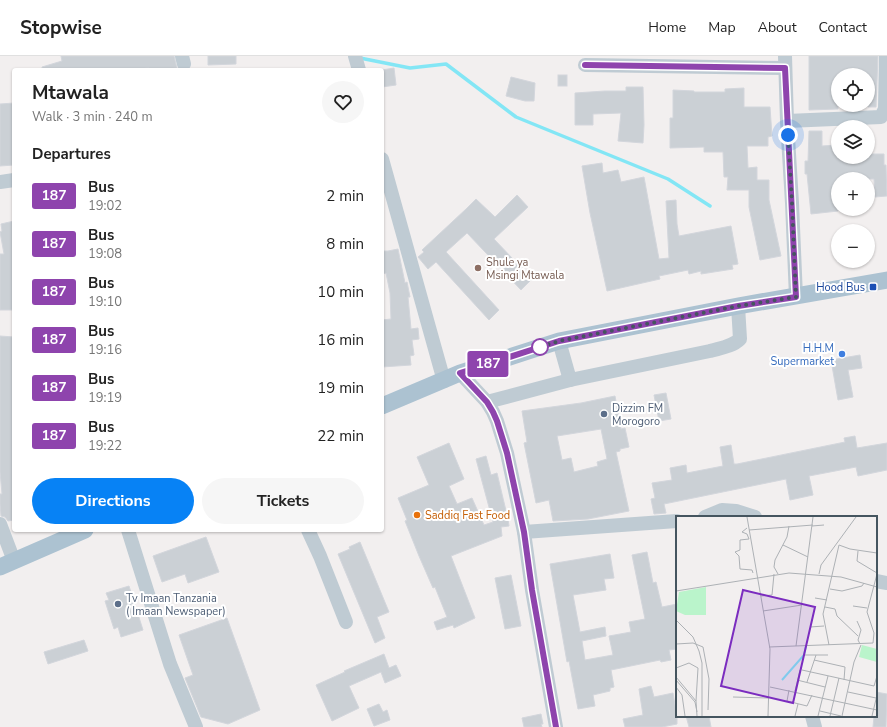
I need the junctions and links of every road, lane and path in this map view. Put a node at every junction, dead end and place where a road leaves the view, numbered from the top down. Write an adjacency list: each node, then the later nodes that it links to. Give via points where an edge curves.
1 (356, 56): 6 (street)
2 (886, 56): 7 (street, via 885,109 881,117)
3 (684, 61): 4 (street); 5 (street)
4 (785, 62): 7 (street)
5 (585, 65)
6 (359, 68)
7 (787, 121): 10 (street)
8 (384, 166): 15 (street)
9 (887, 280): 10 (main road)
10 (796, 297): 11 (main road)
11 (738, 306): 12 (main road); 14 (street, via 740,339 736,342 710,351)
12 (559, 341): 13 (main road); 14 (street)
13 (460, 373): 15 (main road); 16 (street)
14 (570, 380): 16 (street)
15 (444, 381): 17 (main road)
16 (487, 402): 25 (street, via 502,434)
17 (384, 405)
18 (707, 516): 19 (street, via 722,510)
19 (753, 516)
20 (676, 522): 25 (street)
21 (0, 524): 26 (street)
22 (80, 532): 26 (main road)
23 (129, 532): 31 (street, via 170,664)
24 (309, 532): 29 (street)
25 (524, 532): 32 (street)
26 (7, 564)
27 (877, 581): 28 (street)
28 (887, 583)
29 (346, 622)
30 (812, 717): 33 (street)
31 (196, 727)
32 (556, 727)
33 (814, 727)

